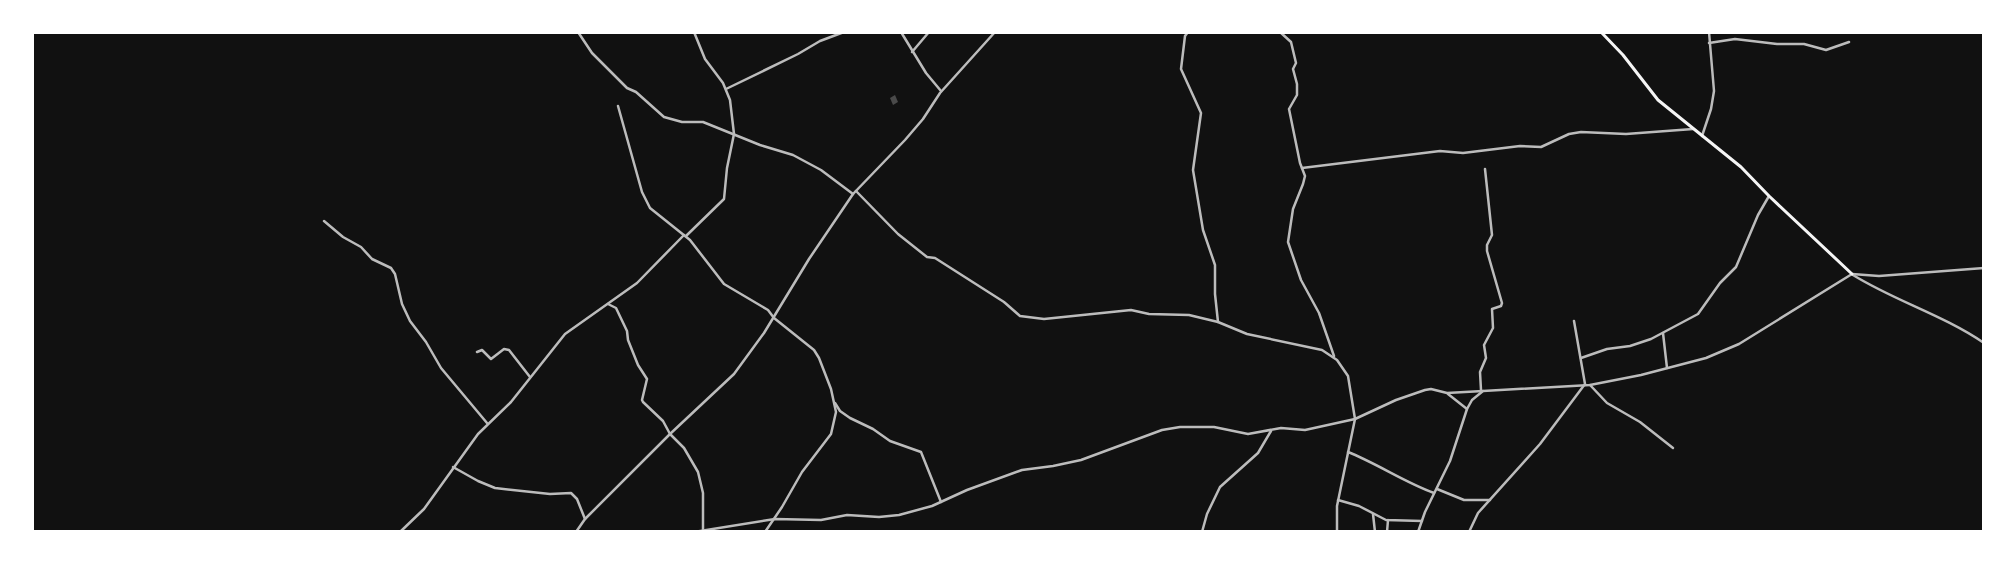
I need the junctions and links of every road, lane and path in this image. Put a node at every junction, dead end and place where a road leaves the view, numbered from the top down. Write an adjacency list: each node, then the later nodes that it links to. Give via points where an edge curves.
1 (578, 32): 18 (street, via 592,54 627,88 664,117 682,122 703,122)
2 (694, 32): 14 (street, via 705,59)
3 (844, 32): 14 (street)
4 (901, 32): 13 (street)
5 (929, 32): 13 (street)
6 (995, 32): 15 (street)
7 (1188, 32): 31 (street, via 1182,69 1201,113 1194,177 1203,230 1215,266)
8 (1280, 32): 20 (street, via 1290,40 1296,63 1293,69 1297,95 1289,109)
9 (1601, 32): 17 (main road, via 1658,100)
10 (1709, 32): 12 (street)
11 (1849, 42): 12 (street, via 1826,50 1804,44 1735,39)
12 (1709, 43): 19 (street, via 1714,91)
13 (912, 52): 15 (street)
14 (726, 89): 18 (street)
15 (941, 92): 22 (street, via 914,129)
16 (618, 106): 25 (street, via 645,201)
17 (1693, 129): 19 (main road); 20 (street, via 1626,134 1581,132 1541,147 1520,146 1463,153 1440,151)
18 (734, 134): 22 (street, via 802,158); 25 (street, via 724,199)
19 (1702, 136): 23 (main road, via 1741,167)
20 (1302, 168): 35 (street, via 1304,180 1293,209 1288,242)
21 (1485, 169): 41 (street, via 1492,235 1487,251 1502,303 1492,309 1493,328 1484,345 1486,358 1480,372)
22 (854, 193): 29 (street, via 809,258); 31 (street, via 926,256 935,258 1004,302 1020,316 1044,319 1132,310 1189,315)
23 (1769, 196): 27 (main road); 32 (street, via 1735,269 1720,283 1698,314)
24 (324, 222): 46 (street, via 372,259 391,268 410,321 441,368)
25 (685, 235): 28 (street, via 637,283); 29 (street, via 724,284 768,310)
26 (1984, 268): 27 (street, via 1879,276)
27 (1852, 274): 33 (street); 37 (street, via 1726,350)
28 (608, 304): 38 (street, via 565,334); 48 (street, via 616,308 638,365 647,379 642,400 660,417)
29 (774, 318): 43 (street, via 817,353); 48 (street, via 734,374)
30 (1574, 321): 36 (street)
31 (1218, 322): 35 (street, via 1247,334 1322,350)
32 (1663, 333): 36 (street, via 1630,346 1615,347); 37 (street)
33 (1984, 343)
34 (476, 352): 38 (street, via 482,350 491,359 509,350)
35 (1334, 357): 45 (street, via 1350,383)
36 (1581, 358): 39 (street)
37 (1667, 368): 40 (street)
38 (530, 377): 46 (street, via 512,402)
39 (1585, 384): 40 (street); 41 (street); 55 (street, via 1550,433)
40 (1590, 385): 49 (street, via 1607,403 1640,422)
41 (1482, 391): 42 (street); 44 (street)
42 (1447, 394): 44 (street); 45 (street, via 1425,390)
43 (835, 403): 56 (street, via 850,418 890,441 921,452); 59 (street, via 831,434 802,472)
44 (1467, 409): 52 (street)
45 (1355, 419): 47 (street, via 1305,430 1281,428); 50 (street)
46 (487, 423): 51 (street)
47 (1271, 431): 56 (street, via 1248,434 1195,426 1162,430 1081,460 1022,470); 67 (street, via 1258,453 1220,487)
48 (670, 434): 58 (street); 62 (street, via 684,448 700,478)
49 (1673, 448)
50 (1348, 452): 53 (street); 54 (street)
51 (453, 467): 58 (street, via 496,488 571,493); 63 (street, via 424,509)
52 (1437, 489): 53 (street); 55 (street, via 1464,500)
53 (1435, 493): 61 (street)
54 (1338, 500): 57 (street); 68 (street)
55 (1490, 500): 72 (street, via 1478,513)
56 (941, 502): 59 (street, via 888,516)
57 (1373, 514): 60 (street); 69 (street)
58 (585, 519): 64 (street)
59 (775, 519): 62 (street); 66 (street)
60 (1388, 520): 61 (street); 70 (street)
61 (1422, 521): 71 (street)
62 (703, 530): 65 (street)
63 (400, 532)
64 (576, 532)
65 (694, 532)
66 (765, 532)
67 (1202, 532)
68 (1337, 532)
69 (1375, 532)
70 (1387, 532)
71 (1418, 532)
72 (1469, 532)

